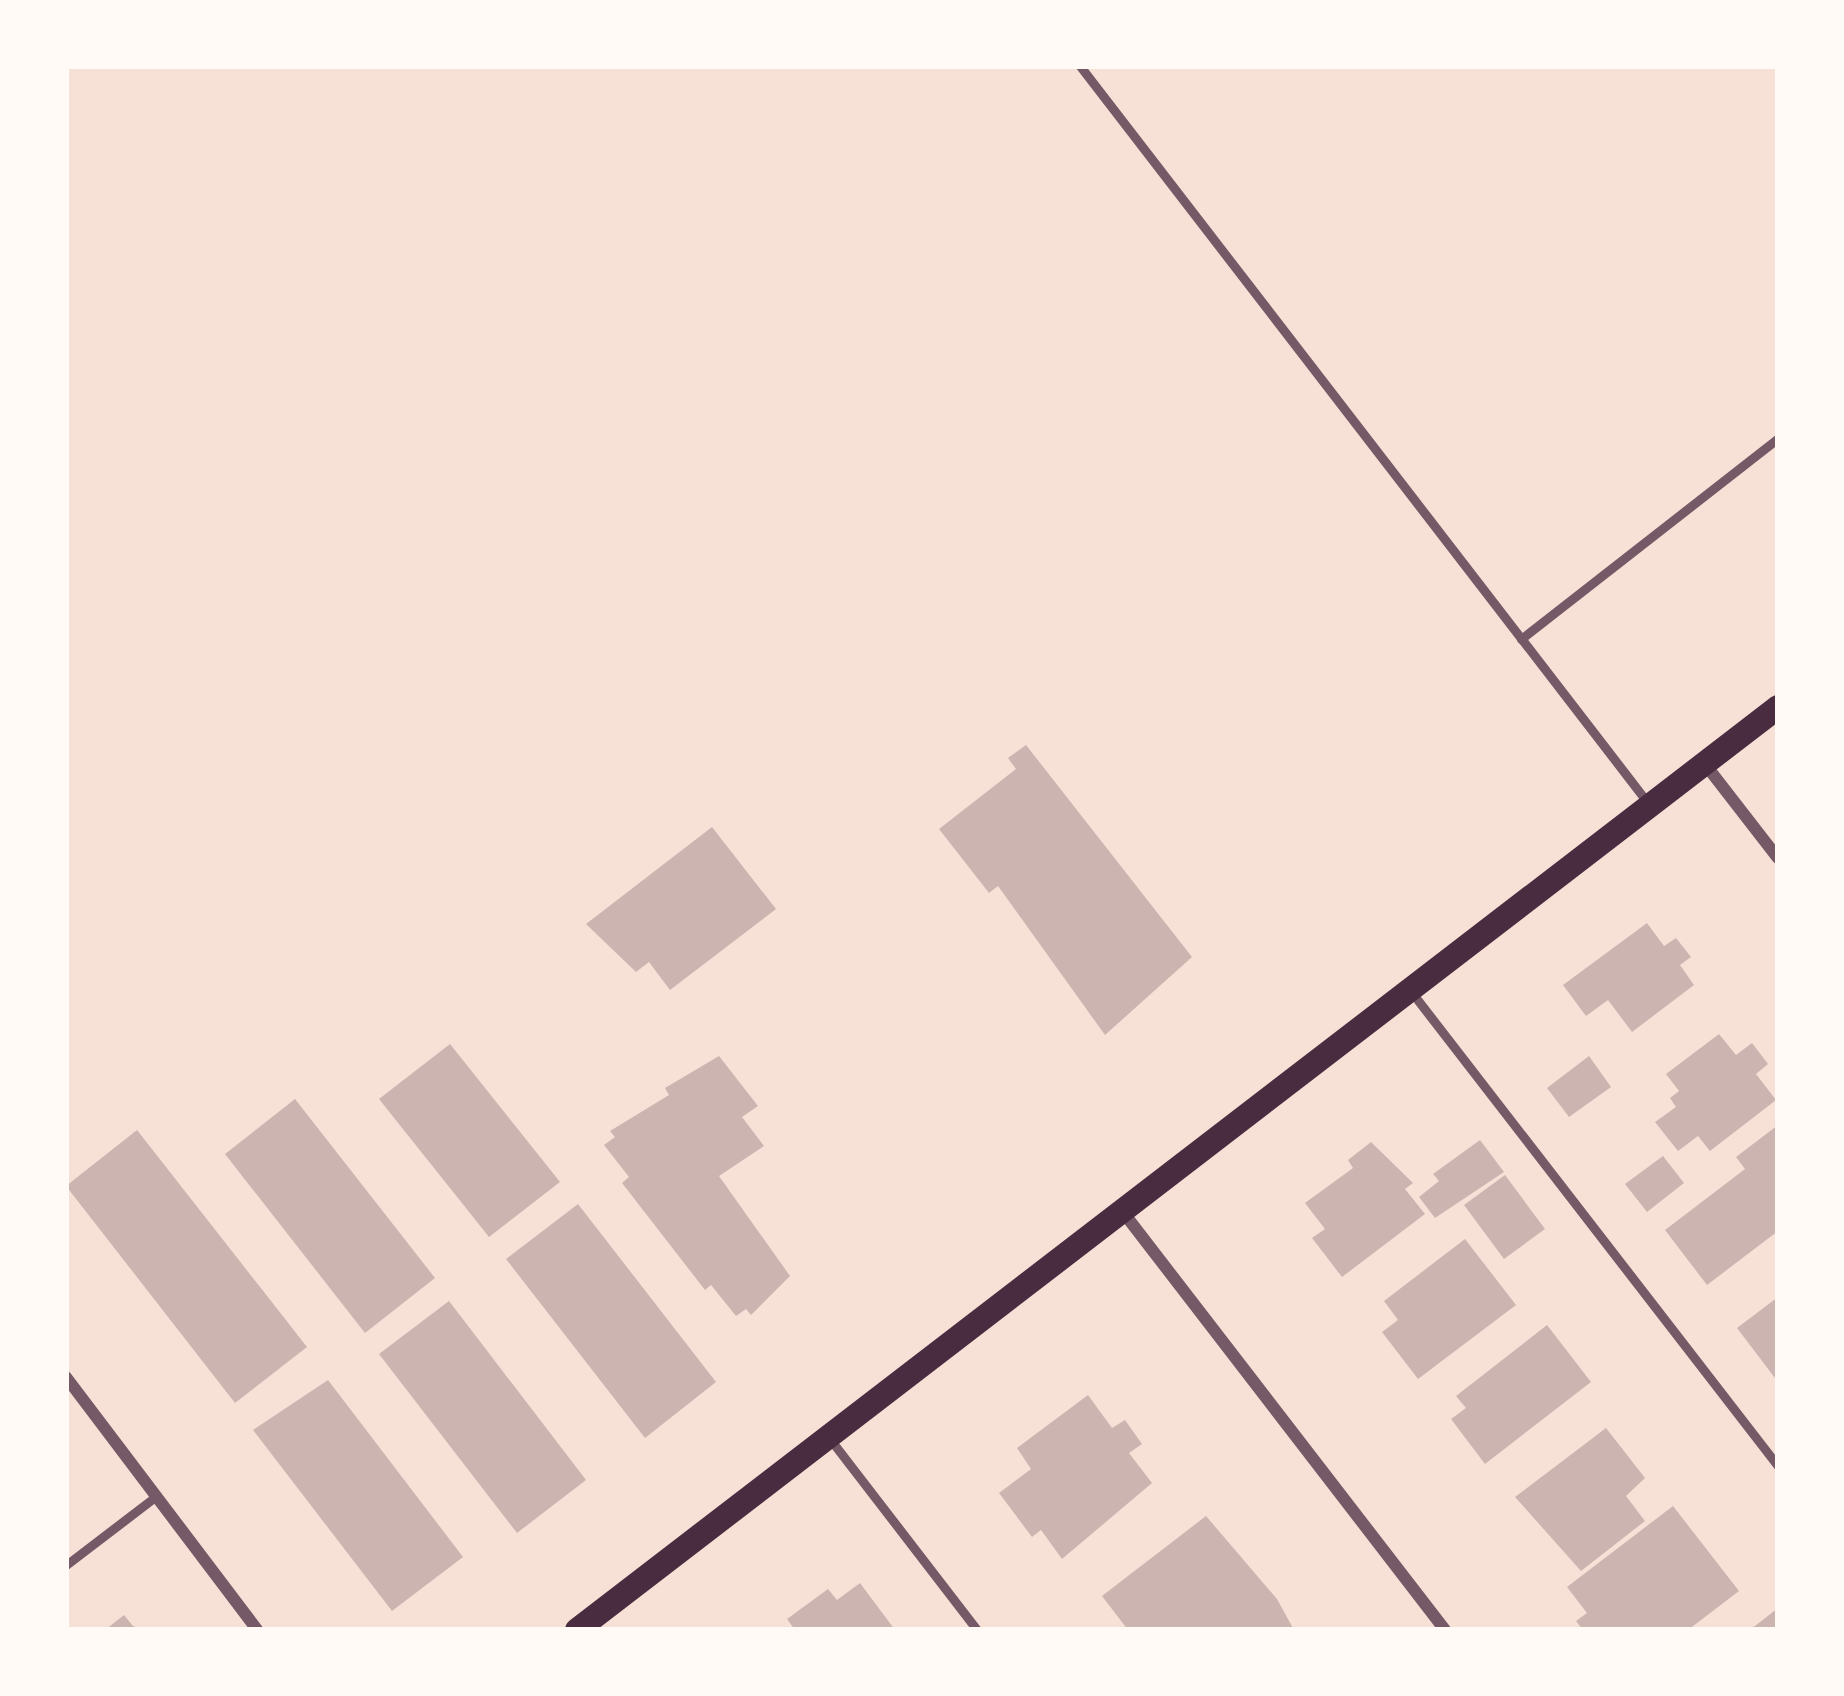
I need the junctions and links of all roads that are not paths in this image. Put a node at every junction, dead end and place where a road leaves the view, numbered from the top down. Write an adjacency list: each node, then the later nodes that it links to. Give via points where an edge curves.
1 (1080, 66): 3 (lane)
2 (1778, 438): 3 (lane)
3 (1521, 638): 6 (lane)
4 (1778, 707): 5 (main road)
5 (1704, 764): 6 (main road); 7 (street)
6 (1650, 806): 8 (main road)
7 (1778, 858)
8 (1410, 989): 9 (main road); 12 (lane)
9 (1122, 1210): 11 (main road); 18 (street)
10 (66, 1377): 13 (street)
11 (828, 1437): 16 (main road); 17 (lane)
12 (1778, 1466)
13 (155, 1497): 14 (lane); 15 (street)
14 (66, 1565)
15 (257, 1630)
16 (577, 1630)
17 (977, 1630)
18 (1445, 1630)

